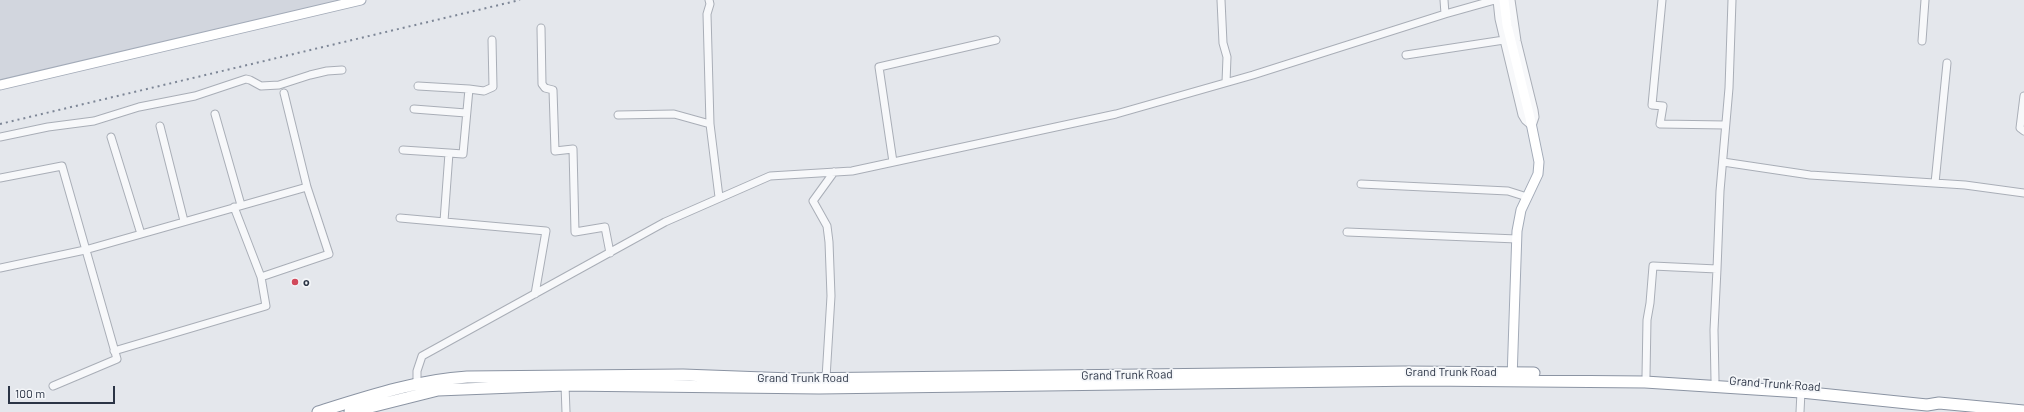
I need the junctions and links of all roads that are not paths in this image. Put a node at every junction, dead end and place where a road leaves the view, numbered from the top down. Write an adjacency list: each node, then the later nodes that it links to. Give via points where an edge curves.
1 (361, 0): 21 (main road)
2 (709, 0): 30 (street, via 707,14)
3 (1221, 0): 20 (street, via 1223,43 1227,57)
4 (1444, 0): 11 (street)
5 (1496, 0): 11 (street); 15 (street)
6 (1504, 0): 33 (main road, via 1507,25)
7 (1511, 0): 33 (street, via 1517,41 1534,110)
8 (1662, 0): 31 (street, via 1652,105 1663,106 1660,124)
9 (1732, 0): 31 (street)
10 (1925, 0): 16 (street)
11 (1445, 14): 20 (street)
12 (541, 28): 57 (street, via 542,84 545,88 553,90 554,151 573,149 575,232 605,227)
13 (492, 40): 23 (street, via 493,87 484,91)
14 (996, 40): 39 (street, via 879,67)
15 (1504, 40): 17 (street); 33 (street, via 1522,115)
16 (1922, 41)
17 (1406, 55)
18 (1947, 63): 43 (street)
19 (342, 70): 35 (street, via 310,74 280,85 260,86 246,80 195,96 140,107 94,121)
20 (1226, 82): 39 (street, via 1116,114)
21 (0, 85)
22 (418, 86): 23 (street)
23 (469, 89): 27 (street)
24 (284, 93): 45 (street)
25 (2024, 96): 34 (street, via 2020,128)
26 (414, 109): 27 (street)
27 (466, 113): 38 (street, via 463,154)
28 (215, 114): 49 (street)
29 (618, 115): 30 (street, via 674,114)
30 (710, 124): 47 (street)
31 (1726, 125): 40 (street)
32 (160, 126): 51 (street)
33 (1532, 126): 48 (main road, via 1538,168 1536,182)
34 (2024, 131)
35 (0, 137)
36 (112, 137): 54 (street)
37 (403, 150): 38 (street)
38 (449, 153): 52 (street)
39 (893, 162): 41 (street, via 852,171)
40 (1723, 162): 43 (street, via 1810,175); 59 (street)
41 (834, 172): 47 (street, via 770,176); 65 (street, via 813,201 827,226 829,242 831,296)
42 (0, 178): 56 (street, via 62,166)
43 (1935, 183): 46 (street)
44 (1361, 184): 48 (street, via 1508,191)
45 (307, 187): 49 (street); 60 (street, via 329,254)
46 (2024, 193)
47 (719, 197): 57 (street, via 665,222)
48 (1527, 197): 55 (main road, via 1521,210)
49 (238, 206): 51 (street); 60 (street)
50 (400, 218): 52 (street)
51 (184, 221): 54 (street)
52 (444, 221): 61 (street, via 546,231)
53 (1347, 232): 55 (street)
54 (141, 234): 56 (street)
55 (1517, 239): 64 (main road, via 1512,339)
56 (85, 250): 58 (street); 62 (street)
57 (610, 253): 61 (street)
58 (0, 268)
59 (1717, 269): 63 (street, via 1653,266 1646,320); 66 (street)
60 (261, 277): 62 (street, via 266,306)
61 (535, 294): 67 (street, via 422,356 417,371)
62 (114, 351): 69 (street, via 116,359)
63 (1646, 376): 64 (highway, Grand Trunk Road); 66 (highway, Grand Trunk Road)
64 (1513, 377): 65 (highway, Grand Trunk Road, via 1404,372); 68 (highway, Grand Trunk Road, via 819,388); 70 (highway, Grand Trunk Road)
65 (826, 378): 67 (highway, Grand Trunk Road, via 572,376 448,378)
66 (1715, 380): 71 (highway, Grand Trunk Road, via 1920,396)
67 (417, 384): 74 (highway, Grand Trunk Road)
68 (565, 385): 75 (highway, Grand Trunk Road, via 438,390); 76 (street)
69 (53, 386)
70 (1801, 392): 72 (highway, Grand Trunk Road); 77 (street)
71 (1939, 403): 72 (highway, Grand Trunk Road); 73 (highway, Grand Trunk Road)
72 (1927, 408)
73 (2024, 411)
74 (318, 412)
75 (350, 412)
76 (566, 412)
77 (1800, 412)

